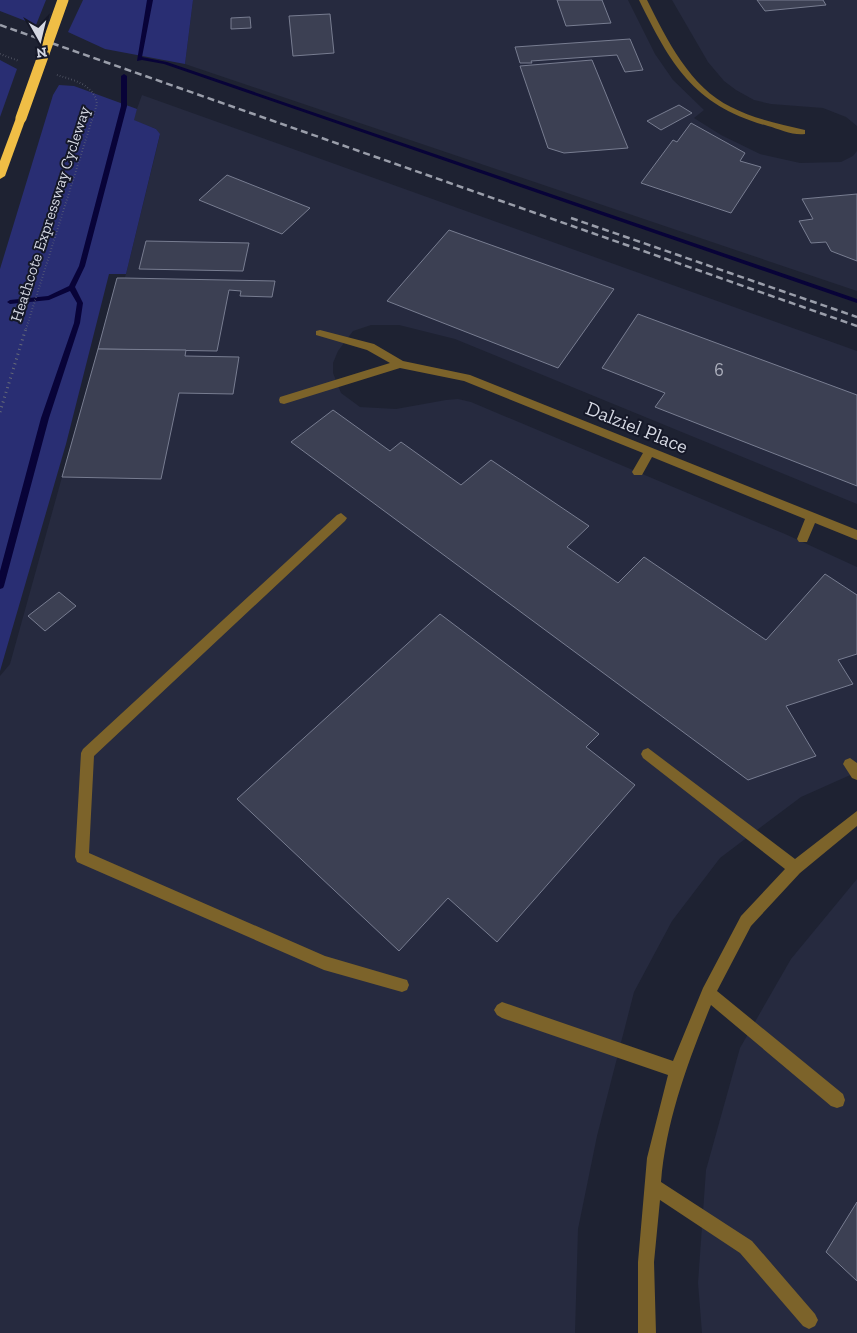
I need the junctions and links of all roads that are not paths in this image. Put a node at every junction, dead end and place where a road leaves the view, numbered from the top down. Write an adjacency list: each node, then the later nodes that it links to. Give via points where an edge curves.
1 (63, 0): 4 (highway, bridge)
2 (643, 0): 3 (street, via 679,63 703,92 742,115)
3 (802, 132)
4 (0, 176)
5 (320, 333): 6 (street, via 370,347)
6 (400, 364): 7 (street); 8 (street, Dalziel Place, via 466,378)
7 (284, 400)
8 (649, 452): 9 (street); 10 (street, Dalziel Place)
9 (638, 472)
10 (812, 517): 12 (street, Dalziel Place); 13 (street)
11 (341, 518): 17 (street, via 88,753 82,857 324,963)
12 (857, 535)
13 (803, 539)
14 (648, 754): 16 (street)
15 (857, 817): 16 (street)
16 (795, 868): 18 (street, via 746,921)
17 (402, 985)
18 (708, 992): 20 (street); 21 (street)
19 (502, 1010): 20 (street)
20 (677, 1070): 22 (street, via 655,1158)
21 (836, 1100)
22 (653, 1186): 23 (street, via 746,1247); 24 (street, via 646,1262)
23 (809, 1320)
24 (647, 1333)

